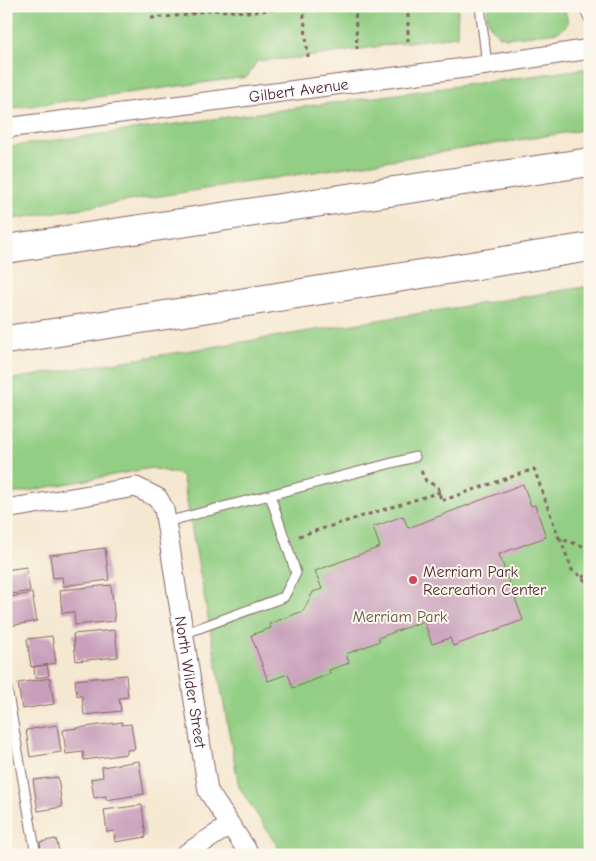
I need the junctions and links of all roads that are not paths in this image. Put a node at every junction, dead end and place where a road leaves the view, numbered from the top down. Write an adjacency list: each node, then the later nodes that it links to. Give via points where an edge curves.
1 (480, 6): 5 (lane)
2 (583, 6): 3 (lane)
3 (590, 20)
4 (590, 49): 5 (street, Gilbert Avenue)
5 (487, 64): 6 (street, Gilbert Avenue)
6 (6, 128)
7 (590, 162): 9 (highway)
8 (590, 247): 10 (highway)
9 (6, 249)
10 (6, 340)
11 (415, 457): 12 (lane)
12 (270, 495): 14 (lane); 15 (lane, via 296,573 284,597)
13 (6, 509): 14 (street, North Wilder Street, via 136,487 158,498)
14 (166, 522): 15 (street, North Wilder Street)
15 (183, 634): 17 (street, North Wilder Street, via 208,791)
16 (6, 683): 18 (lane)
17 (230, 825): 19 (street); 20 (street, North Wilder Street)
18 (36, 855)
19 (184, 855)
20 (250, 855)

